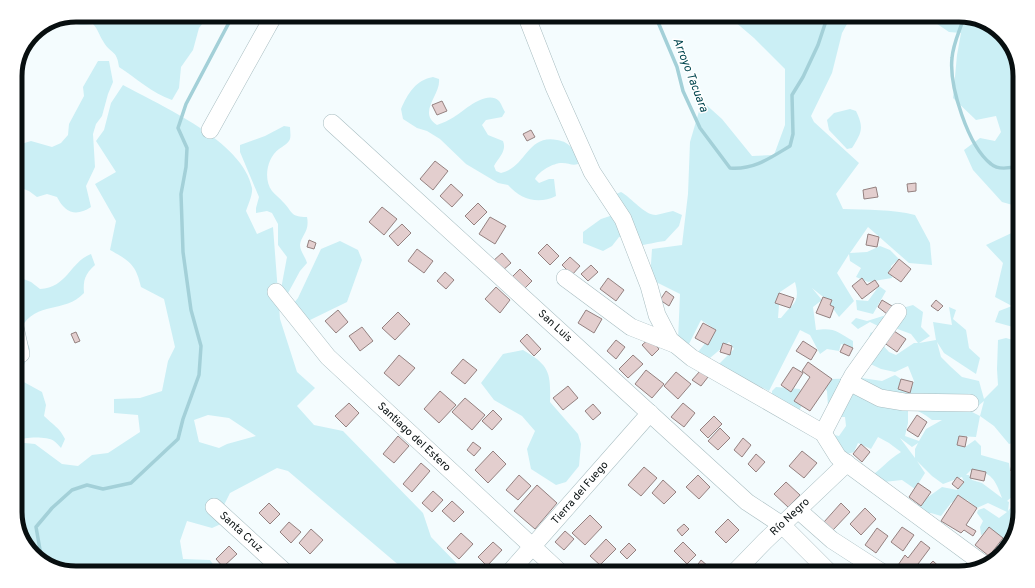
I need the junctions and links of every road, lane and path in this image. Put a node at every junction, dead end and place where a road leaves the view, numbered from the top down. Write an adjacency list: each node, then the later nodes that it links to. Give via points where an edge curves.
1 (270, 22): 4 (street)
2 (529, 22): 8 (street, via 592,172 623,219 657,314)
3 (332, 122): 11 (street, San Luis)
4 (210, 130)
5 (565, 278): 8 (street, via 631,327)
6 (276, 292): 17 (street, Santiago del Estero, via 328,357)
7 (898, 312): 9 (street)
8 (674, 344): 12 (street, via 692,358)
9 (849, 382): 10 (street, via 880,398 904,402); 12 (street)
10 (970, 403)
11 (650, 413): 16 (street, San Luis, via 747,502); 17 (street, Tierra del Fuego)
12 (823, 433): 13 (street, via 838,457)
13 (847, 463): 15 (street, Río Negro); 18 (street)
14 (214, 507): 19 (street, Santa Cruz)
15 (798, 510): 16 (street, Río Negro); 24 (street, via 832,540)
16 (782, 525): 22 (street, Río Negro); 23 (street, San Luis)
17 (533, 546): 20 (street, Tierra del Fuego); 21 (street, Santiago del Estero)
18 (980, 562)
19 (278, 566)
20 (515, 566)
21 (554, 566)
22 (741, 566)
23 (823, 566)
24 (872, 566)

